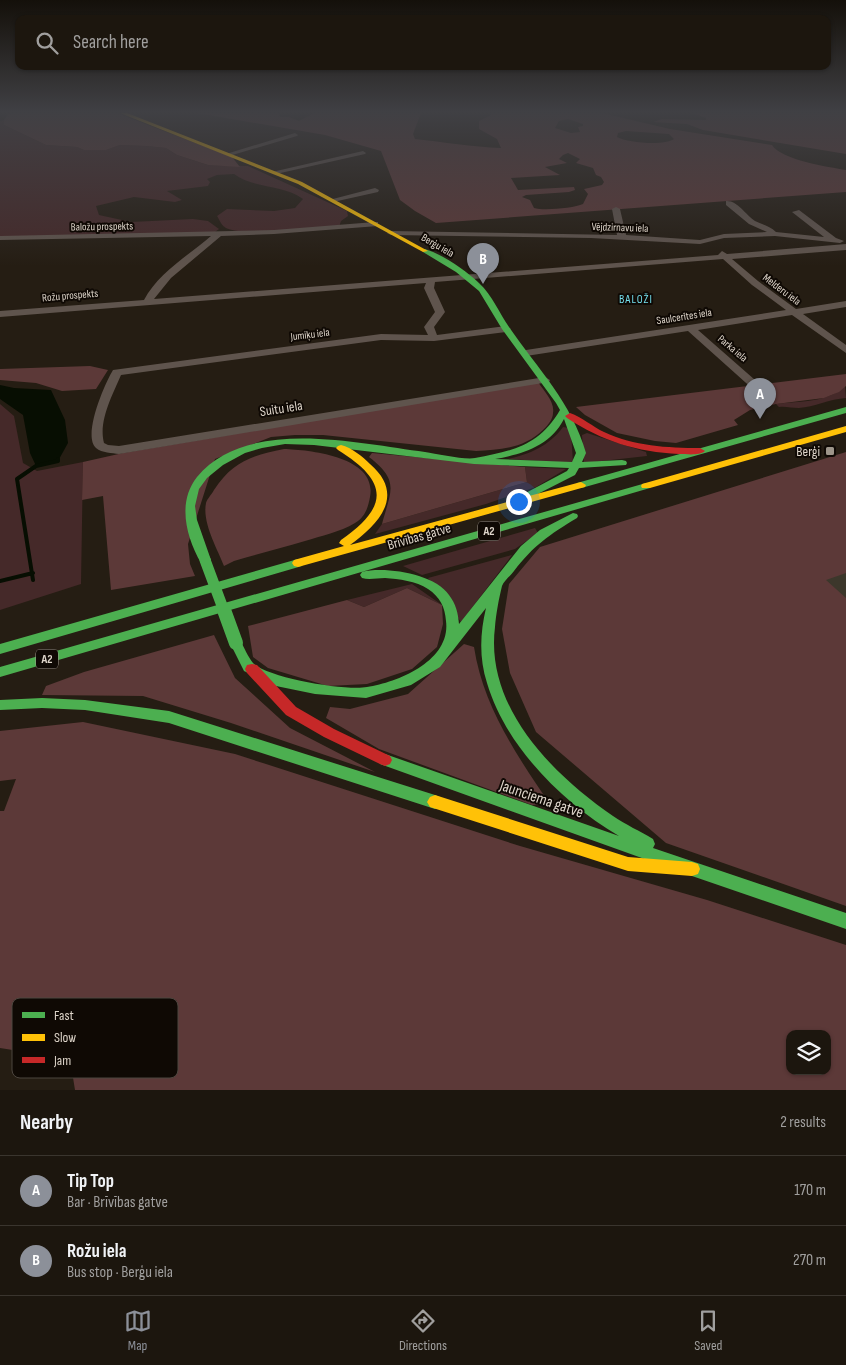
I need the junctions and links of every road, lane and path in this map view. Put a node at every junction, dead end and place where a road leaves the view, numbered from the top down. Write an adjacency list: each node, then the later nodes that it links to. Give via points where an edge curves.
1 (255, 164): 3 (main road, Berģu iela)
2 (313, 164): 3 (street)
3 (276, 172): 5 (main road, Berģu iela)
4 (375, 190): 5 (street)
5 (333, 200): 9 (main road, Berģu iela)
6 (729, 203): 12 (street, via 752,222)
7 (616, 209): 14 (street)
8 (796, 212): 15 (street)
9 (375, 224): 10 (street, via 274,232); 11 (main road, Berģu iela)
10 (220, 232): 13 (street, Baložu prospekts, via 97,238); 22 (street)
11 (391, 232): 14 (street, Vējdzirnavu iela); 20 (main road, Berģu iela)
12 (774, 234): 15 (street, Vējdzirnavu iela); 16 (street, Vējdzirnavu iela, via 724,236)
13 (0, 238)
14 (622, 238): 16 (street, Vējdzirnavu iela)
15 (833, 240): 17 (street, Vējdzirnavu iela)
16 (707, 241): 19 (street, Melderu iela)
17 (846, 242)
18 (846, 247): 19 (street, Rožu prospekts)
19 (725, 257): 20 (street, Rožu prospekts); 24 (street, Melderu iela)
20 (466, 276): 21 (street, Rožu prospekts); 27 (main road, Berģu iela, via 484,293)
21 (431, 279): 22 (street, Rožu prospekts); 28 (street, via 429,288 440,312 429,327)
22 (144, 302): 25 (street, Rožu prospekts)
23 (846, 304): 24 (street, Saulcerītes iela)
24 (794, 312): 26 (street, Saulcerītes iela); 29 (street, Melderu iela)
25 (0, 314)
26 (690, 328): 30 (street, Saulcerītes iela); 33 (street, Parka iela)
27 (506, 329): 28 (street, Jumiķu iela); 30 (main road, Berģu iela)
28 (434, 338): 31 (street, Jumiķu iela, via 381,337)
29 (846, 350)
30 (526, 352): 32 (main road, Berģu iela)
31 (117, 372): 32 (street, Suitu iela, via 105,399 96,437 98,444 105,449 119,450)
32 (545, 380): 35 (main road, Berģu iela)
33 (759, 389)
34 (846, 410): 38 (main road, Brīvības gatve / A2)
35 (564, 411): 39 (main road, via 585,428 610,441 650,450); 40 (main road, via 551,433 534,446 504,456); 41 (main road, Berģu iela, via 580,443 581,453)
36 (846, 429): 42 (main road, Brīvības gatve / A2)
37 (327, 443): 40 (main road, Jaunciema gatve); 45 (main road, via 370,465 381,480 384,497 379,513 365,531 350,541 260,570); 49 (main road, Jaunciema gatve, bridge, via 266,443 241,452 206,472 193,487 190,505 194,528 236,643)
38 (700, 451): 39 (main road); 43 (main road, Brīvības gatve / A2)
39 (680, 452): 41 (main road, via 642,461)
40 (476, 460): 41 (main road)
41 (576, 466): 43 (main road, via 564,478)
42 (656, 483): 44 (main road, Brīvības gatve / A2); 46 (main road, via 636,495 570,517 544,533 511,565)
43 (512, 504): 45 (main road, Brīvības gatve / A2)
44 (322, 579): 48 (main road, via 383,573 412,577 426,583 450,603 454,629); 50 (main road, Brīvības gatve / A2)
45 (240, 580): 47 (main road, Brīvības gatve / A2)
46 (498, 586): 48 (main road); 52 (main road, via 487,632 488,661 494,687 524,743 556,778 602,818)
47 (0, 649)
48 (448, 649): 49 (main road, via 435,664 406,681 366,693 314,690 281,682)
49 (249, 667): 52 (main road, Jaunciema gatve, via 292,711 386,760)
50 (0, 672)
51 (0, 705): 52 (main road, via 49,703 140,711 169,717 628,864)
52 (692, 869): 53 (main road, Jaunciema gatve)
53 (846, 922)

